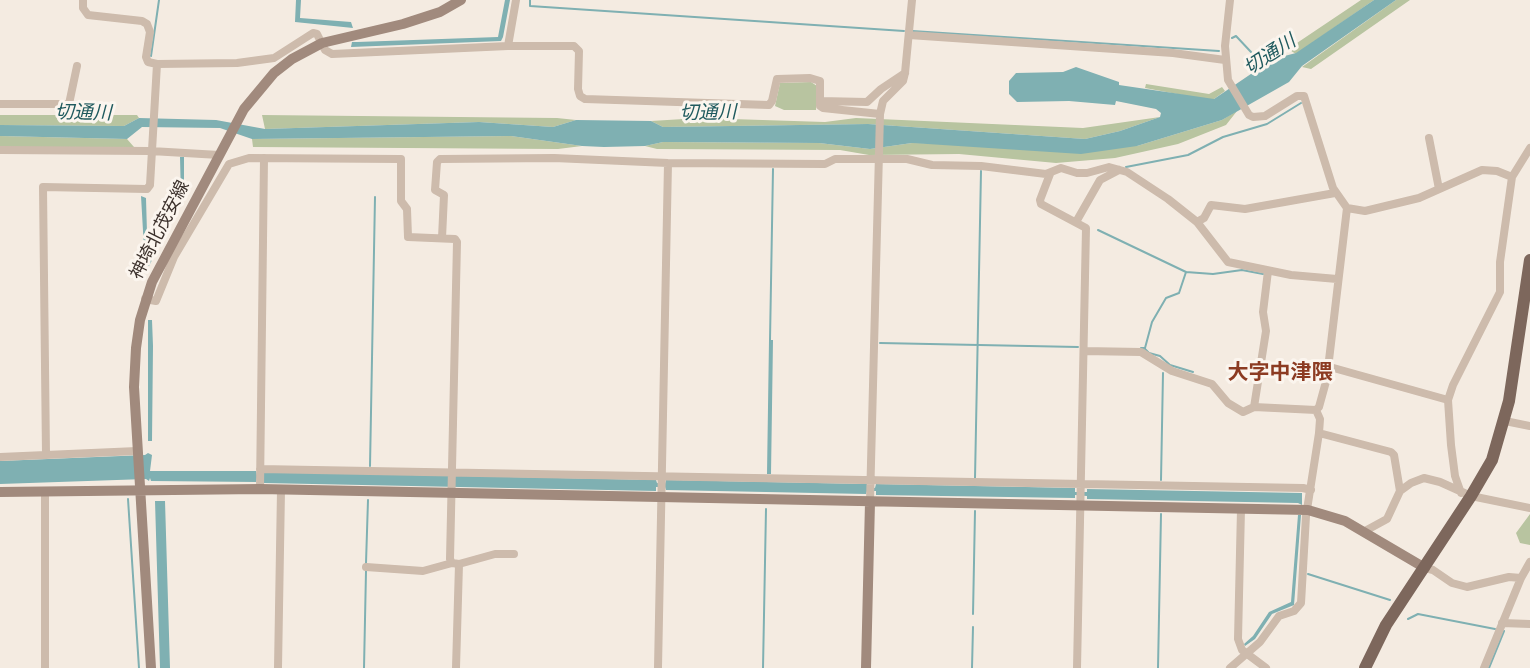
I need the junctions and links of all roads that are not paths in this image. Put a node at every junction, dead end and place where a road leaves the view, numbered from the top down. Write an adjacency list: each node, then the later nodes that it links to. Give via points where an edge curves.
1 (83, 0): 10 (street, via 88,15 146,24 150,32 146,57)
2 (461, 0): 7 (street, 神埼北茂安線, via 403,24)
3 (516, 0): 8 (street)
4 (912, 0): 6 (street)
5 (1230, 0): 9 (street)
6 (909, 36): 9 (street); 12 (street)
7 (322, 43): 8 (street, via 332,54); 10 (street, via 313,33 274,58); 20 (street, 神埼北茂安線, via 274,73 244,110)
8 (508, 46): 13 (street, via 578,48 578,89 585,99 769,105 777,79 810,78 820,81)
9 (1225, 60): 28 (street, via 1228,80 1253,117 1265,116 1304,96)
10 (157, 65): 19 (street)
11 (77, 66): 14 (street, via 69,104)
12 (905, 73): 13 (street, via 867,102); 15 (street, via 883,101)
13 (820, 101): 15 (street, via 823,108)
14 (0, 104)
15 (880, 115): 21 (street)
16 (1429, 138): 27 (street)
17 (1530, 148): 26 (street)
18 (0, 150): 19 (street)
19 (151, 151): 20 (street); 46 (street, via 146,189 43,187)
20 (219, 155): 36 (street, 神埼北茂安線)
21 (880, 158): 23 (street, via 835,159 825,164); 25 (street); 54 (street)
22 (264, 159): 32 (street, via 401,159 401,201 407,209 408,236); 36 (street, via 229,164 174,257 156,301); 49 (street)
23 (668, 163): 32 (street, via 440,159 435,190 444,195); 51 (street)
24 (1119, 169): 25 (street, via 1077,173 1061,168); 30 (street, via 1100,180); 31 (street)
25 (1050, 173): 30 (street, via 1041,204)
26 (1512, 177): 27 (street, via 1482,170); 39 (street, via 1500,292)
27 (1439, 189): 29 (street, via 1376,210)
28 (1335, 193): 29 (street); 31 (street, via 1245,209 1211,205)
29 (1347, 208): 35 (street)
30 (1076, 222): 37 (street, via 1086,228)
31 (1197, 222): 34 (street, via 1227,262)
32 (442, 238): 48 (street, via 457,242)
33 (1530, 260): 42 (main road)
34 (1268, 271): 35 (street); 40 (street, via 1263,312 1266,331)
35 (1337, 279): 38 (street)
36 (145, 299): 45 (street, 神埼北茂安線, via 134,374)
37 (1084, 351): 40 (street, via 1141,352 1172,371 1212,384 1243,412); 59 (street)
38 (1330, 367): 39 (street); 41 (street)
39 (1448, 400): 60 (street, via 1455,476)
40 (1254, 407): 41 (street)
41 (1316, 410): 44 (street)
42 (1505, 421): 43 (street); 60 (main road, via 1492,460)
43 (1530, 426)
44 (1319, 433): 55 (street); 57 (street, via 1391,452)
45 (138, 452): 46 (street); 50 (street, 神埼北茂安線)
46 (46, 455): 47 (street)
47 (0, 457)
48 (452, 473): 49 (street); 51 (street); 53 (street)
49 (260, 478): 50 (street); 52 (street)
50 (139, 486): 56 (street); 75 (street, 神埼北茂安線)
51 (662, 486): 53 (street); 54 (street); 54 (street); 78 (street)
52 (281, 490): 53 (street); 76 (street)
53 (452, 490): 67 (street)
54 (871, 490): 59 (street); 59 (street); 79 (street)
55 (1311, 490): 59 (street); 63 (street)
56 (45, 491): 58 (street); 74 (street)
57 (1400, 491): 60 (street, via 1424,478); 64 (street, via 1387,519)
58 (0, 492)
59 (1081, 494): 62 (street); 80 (street)
60 (1466, 494): 61 (street); 69 (main road)
61 (1530, 508)
62 (1241, 509): 63 (street); 73 (street, via 1238,639)
63 (1308, 510): 64 (street); 73 (street, via 1298,608 1279,616 1260,642)
64 (1365, 531): 69 (street)
65 (514, 554): 67 (street)
66 (1530, 562): 70 (street)
67 (455, 564): 68 (street, via 423,571); 77 (street)
68 (366, 567)
69 (1424, 568): 70 (street, via 1467,587); 83 (main road, via 1386,625)
70 (1521, 578): 71 (street)
71 (1502, 623): 72 (street); 84 (street)
72 (1530, 624)
73 (1243, 650): 81 (street); 82 (street)
74 (44, 668)
75 (151, 668)
76 (278, 668)
77 (456, 668)
78 (658, 668)
79 (866, 668)
80 (1077, 668)
81 (1230, 668)
82 (1266, 668)
83 (1365, 668)
84 (1484, 668)

